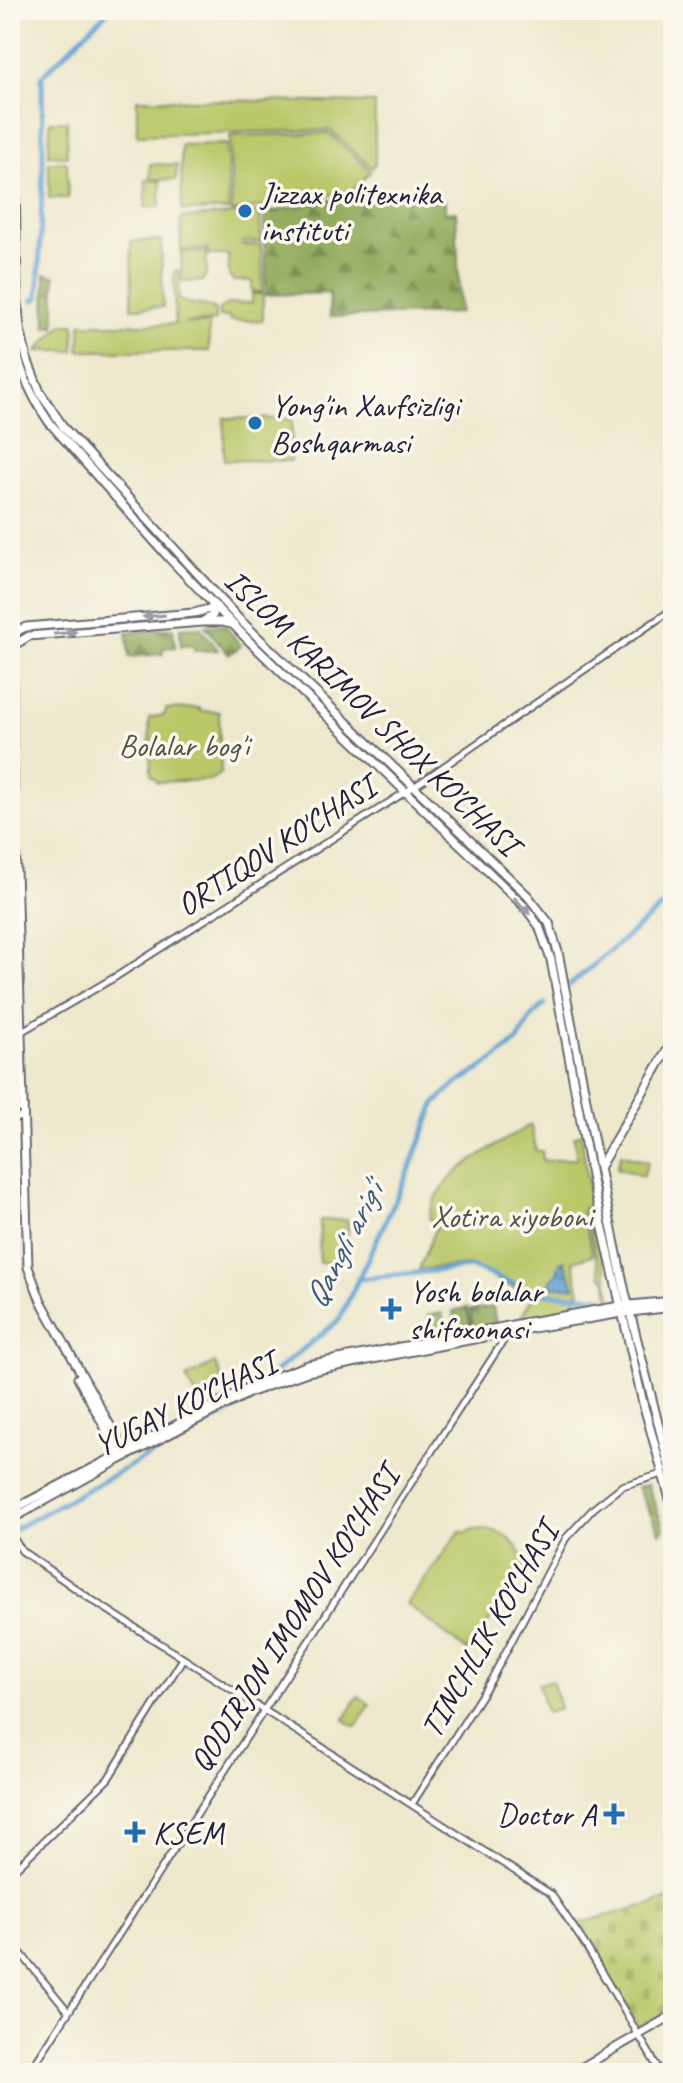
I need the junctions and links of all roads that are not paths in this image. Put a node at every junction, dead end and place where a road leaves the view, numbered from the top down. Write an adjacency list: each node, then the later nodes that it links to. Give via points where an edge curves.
1 (12, 10): 3 (main road, ISLOM KARIMOV SHOX KO'CHASI)
2 (10, 316): 3 (main road, ISLOM KARIMOV SHOX KO'CHASI)
3 (16, 351): 4 (main road, ISLOM KARIMOV SHOX KO'CHASI, via 32,396 49,422); 5 (main road, ISLOM KARIMOV SHOX KO'CHASI, via 64,428)
4 (201, 592): 6 (main road, ISLOM KARIMOV SHOX KO'CHASI); 9 (main road, via 204,603)
5 (213, 592): 6 (main road); 8 (main road, ISLOM KARIMOV SHOX KO'CHASI)
6 (216, 607): 8 (main road); 9 (main road); 11 (main road); 12 (main road, ISLOM KARIMOV SHOX KO'CHASI)
7 (673, 609): 16 (street, ORTIQOV KO'CHASI)
8 (230, 610): 16 (main road, ISLOM KARIMOV SHOX KO'CHASI)
9 (194, 613): 10 (main road, one-way to 10)
10 (109, 619): 13 (main road); 14 (main road, via 26,627)
11 (202, 622): 12 (main road); 13 (main road)
12 (235, 627): 16 (main road, ISLOM KARIMOV SHOX KO'CHASI)
13 (110, 630): 17 (main road, one-way to 13, via 12,653 29,636)
14 (10, 639)
15 (10, 785): 17 (main road)
16 (409, 790): 17 (street, ORTIQOV KO'CHASI); 19 (main road, ISLOM KARIMOV SHOX KO'CHASI, via 539,926)
17 (19, 1033): 21 (main road)
18 (673, 1040): 23 (main road)
19 (571, 1041): 23 (main road, ISLOM KARIMOV SHOX KO'CHASI); 25 (main road, ISLOM KARIMOV SHOX KO'CHASI, via 593,1185)
20 (10, 1112): 21 (street)
21 (23, 1112): 22 (street); 27 (main road, via 24,1271)
22 (10, 1120)
23 (599, 1168): 25 (main road, ISLOM KARIMOV SHOX KO'CHASI)
24 (673, 1304): 25 (main road, YUGAY KO'CHASI)
25 (625, 1309): 26 (main road, YUGAY KO'CHASI); 28 (main road, ISLOM KARIMOV SHOX KO'CHASI); 29 (main road, ISLOM KARIMOV SHOX KO'CHASI)
26 (511, 1328): 27 (main road, YUGAY KO'CHASI, via 308,1365 251,1386); 35 (street, QODIRJON IMOMOV KO'CHASI)
27 (123, 1454): 31 (main road, YUGAY KO'CHASI); 32 (main road, YUGAY KO'CHASI)
28 (662, 1474): 30 (main road, ISLOM KARIMOV SHOX KO'CHASI); 36 (street, TINCHLIK KO'CHASI, via 612,1493 566,1538 491,1680)
29 (673, 1482)
30 (673, 1510)
31 (10, 1511)
32 (10, 1520)
33 (10, 1533): 34 (street, via 22,1551)
34 (182, 1660): 35 (street); 37 (street, via 108,1779)
35 (263, 1712): 36 (street); 39 (street, QODIRJON IMOMOV KO'CHASI)
36 (412, 1804): 41 (street, via 551,1894)
37 (10, 1874)
38 (10, 1940): 39 (street)
39 (68, 2011): 42 (street, QODIRJON IMOMOV KO'CHASI, via 37,2059)
40 (673, 2015): 41 (main road)
41 (639, 2034): 43 (main road); 44 (street)
42 (34, 2073)
43 (572, 2073)
44 (661, 2073)

